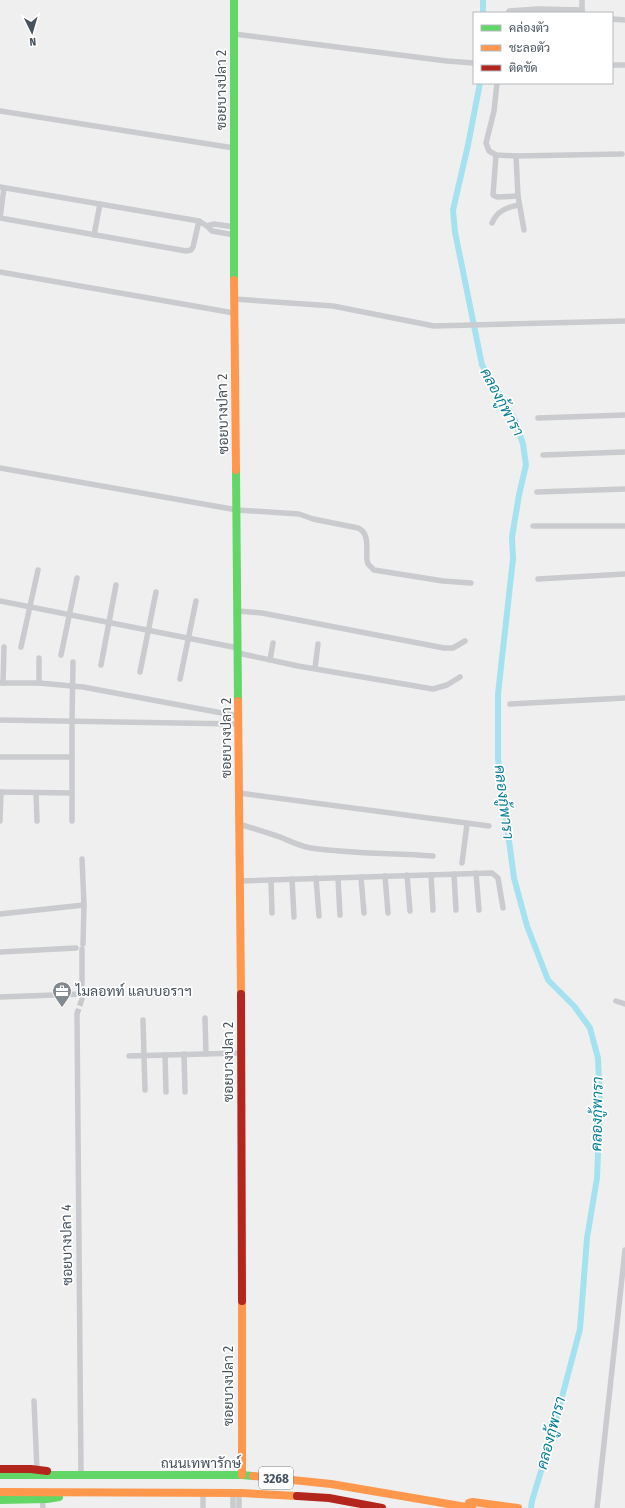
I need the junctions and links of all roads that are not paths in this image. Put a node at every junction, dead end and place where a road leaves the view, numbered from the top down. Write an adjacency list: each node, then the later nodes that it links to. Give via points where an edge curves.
1 (234, 0): 7 (street, ซอยบางปลา 2)
2 (582, 0): 4 (street)
3 (509, 12): 4 (street, via 538,9)
4 (582, 12)
5 (613, 19): 6 (street)
6 (625, 20)
7 (234, 34): 8 (street); 13 (street, ซอยบางปลา 2)
8 (471, 63)
9 (613, 65): 10 (street)
10 (625, 65)
11 (497, 84): 15 (street, via 494,111 486,143 489,150)
12 (0, 111): 13 (street)
13 (234, 148): 24 (street, ซอยบางปลา 2)
14 (622, 154): 16 (street)
15 (496, 155): 16 (street); 18 (street, via 493,195)
16 (516, 156): 18 (street)
17 (2, 187): 19 (street); 25 (street, via 0,218)
18 (518, 196): 20 (street)
19 (100, 204): 21 (street); 25 (street)
20 (519, 205): 22 (street, via 503,210); 23 (street)
21 (199, 221): 24 (street, via 212,231); 25 (street, via 193,247 186,251)
22 (492, 224)
23 (524, 230)
24 (235, 231): 27 (street, ซอยบางปลา 2)
25 (94, 235)
26 (0, 272): 28 (street)
27 (234, 298): 28 (street, ซอยบางปลา 2); 29 (street, via 333,306 434,326)
28 (234, 313): 37 (street, ซอยบางปลา 2)
29 (625, 321)
30 (625, 415): 31 (street)
31 (538, 418)
32 (625, 452): 33 (street)
33 (543, 455)
34 (0, 468): 37 (street)
35 (625, 489): 36 (street)
36 (537, 492)
37 (237, 510): 44 (street, via 299,514 362,529 366,534 368,564 374,570); 50 (street, ซอยบางปลา 2)
38 (533, 526): 39 (street)
39 (625, 526)
40 (38, 570): 49 (street)
41 (625, 574): 43 (street)
42 (77, 578): 51 (street)
43 (538, 580)
44 (471, 583)
45 (116, 585): 52 (street)
46 (156, 592): 53 (street)
47 (0, 601): 49 (street)
48 (196, 601): 54 (street)
49 (29, 607): 51 (street); 59 (street)
50 (238, 611): 55 (street, via 265,613 444,648 453,648); 60 (street, ซอยบางปลา 2)
51 (69, 615): 52 (street); 61 (street)
52 (108, 623): 53 (street); 65 (street)
53 (148, 630): 54 (street); 67 (street)
54 (188, 638): 60 (street); 69 (street)
55 (464, 641)
56 (273, 643): 63 (street)
57 (318, 644): 66 (street)
58 (4, 647): 70 (street)
59 (21, 647)
60 (238, 651): 63 (street); 77 (street, ซอยบางปลา 2)
61 (61, 655)
62 (39, 658): 71 (street)
63 (270, 660): 66 (street)
64 (73, 662): 72 (street)
65 (101, 665)
66 (315, 668): 68 (street, via 433,689 447,685)
67 (140, 672)
68 (460, 677)
69 (180, 679)
70 (2, 683): 71 (street)
71 (39, 683): 72 (street)
72 (74, 686): 75 (street); 78 (street)
73 (625, 698): 74 (street)
74 (510, 704)
75 (217, 712): 77 (street); 79 (street)
76 (0, 720): 78 (street)
77 (238, 720): 79 (street); 85 (street, ซอยบางปลา 2)
78 (72, 721): 79 (street); 81 (street)
79 (217, 724)
80 (0, 757): 81 (street)
81 (72, 757): 84 (street)
82 (1, 792): 83 (street); 86 (street)
83 (36, 793): 84 (street); 87 (street)
84 (72, 793): 88 (street)
85 (239, 793): 89 (street, ซอยบางปลา 2); 90 (street)
86 (0, 821)
87 (37, 821)
88 (72, 821)
89 (239, 824): 92 (street, via 310,848); 105 (street, ซอยบางปลา 2)
90 (467, 824): 91 (street); 94 (street)
91 (489, 826)
92 (433, 856)
93 (82, 859): 106 (street)
94 (462, 863)
95 (476, 873): 96 (street); 107 (street, via 496,875); 110 (street)
96 (454, 874): 98 (street); 109 (street)
97 (407, 875): 98 (street); 99 (street); 111 (street)
98 (430, 875): 108 (street)
99 (385, 876): 100 (street); 114 (street)
100 (361, 877): 102 (street); 113 (street)
101 (316, 878): 102 (street); 103 (street); 118 (street)
102 (338, 878): 116 (street)
103 (292, 879): 104 (street); 117 (street)
104 (271, 880): 105 (street); 112 (street)
105 (240, 881): 127 (street, ซอยบางปลา 2)
106 (84, 904): 115 (street); 121 (street, via 82,996)
107 (503, 908)
108 (433, 910)
109 (456, 910)
110 (479, 910)
111 (410, 911)
112 (272, 913)
113 (364, 913)
114 (388, 913)
115 (0, 914)
116 (340, 915)
117 (294, 916)
118 (319, 916)
119 (76, 948): 120 (street)
120 (0, 952)
121 (0, 997)
122 (616, 1001): 123 (street)
123 (625, 1004)
124 (77, 1014): 142 (street, ซอยบางปลา 4)
125 (205, 1018): 129 (street)
126 (143, 1020): 130 (street)
127 (241, 1053): 129 (street); 141 (street, ซอยบางปลา 2)
128 (184, 1054): 129 (street); 131 (street); 135 (street)
129 (206, 1054)
130 (145, 1055): 131 (street); 132 (street); 133 (street)
131 (165, 1055): 134 (street)
132 (129, 1056)
133 (145, 1090)
134 (166, 1092)
135 (185, 1092)
136 (625, 1250): 156 (street)
137 (34, 1401): 139 (street)
138 (0, 1469): 139 (street)
139 (37, 1470): 142 (street)
140 (0, 1475): 142 (street, ถนนเทพารักษ์ / 3268)
141 (242, 1475): 142 (street, ถนนเทพารักษ์ / 3268); 154 (street, ถนนเทพารักษ์ / 3268, via 331,1484)
142 (79, 1476)
143 (0, 1492): 144 (street, 3268)
144 (84, 1493): 145 (street, 3268); 147 (street)
145 (203, 1493): 146 (street, 3268); 150 (street)
146 (236, 1493): 151 (street); 152 (street); 153 (street, 3268, via 329,1498)
147 (42, 1499): 148 (street); 149 (street)
148 (0, 1500)
149 (43, 1508)
150 (203, 1508)
151 (233, 1508)
152 (239, 1508)
153 (382, 1508)
154 (470, 1508): 155 (street, via 469,1503 473,1502)
155 (518, 1508)
156 (597, 1508)

